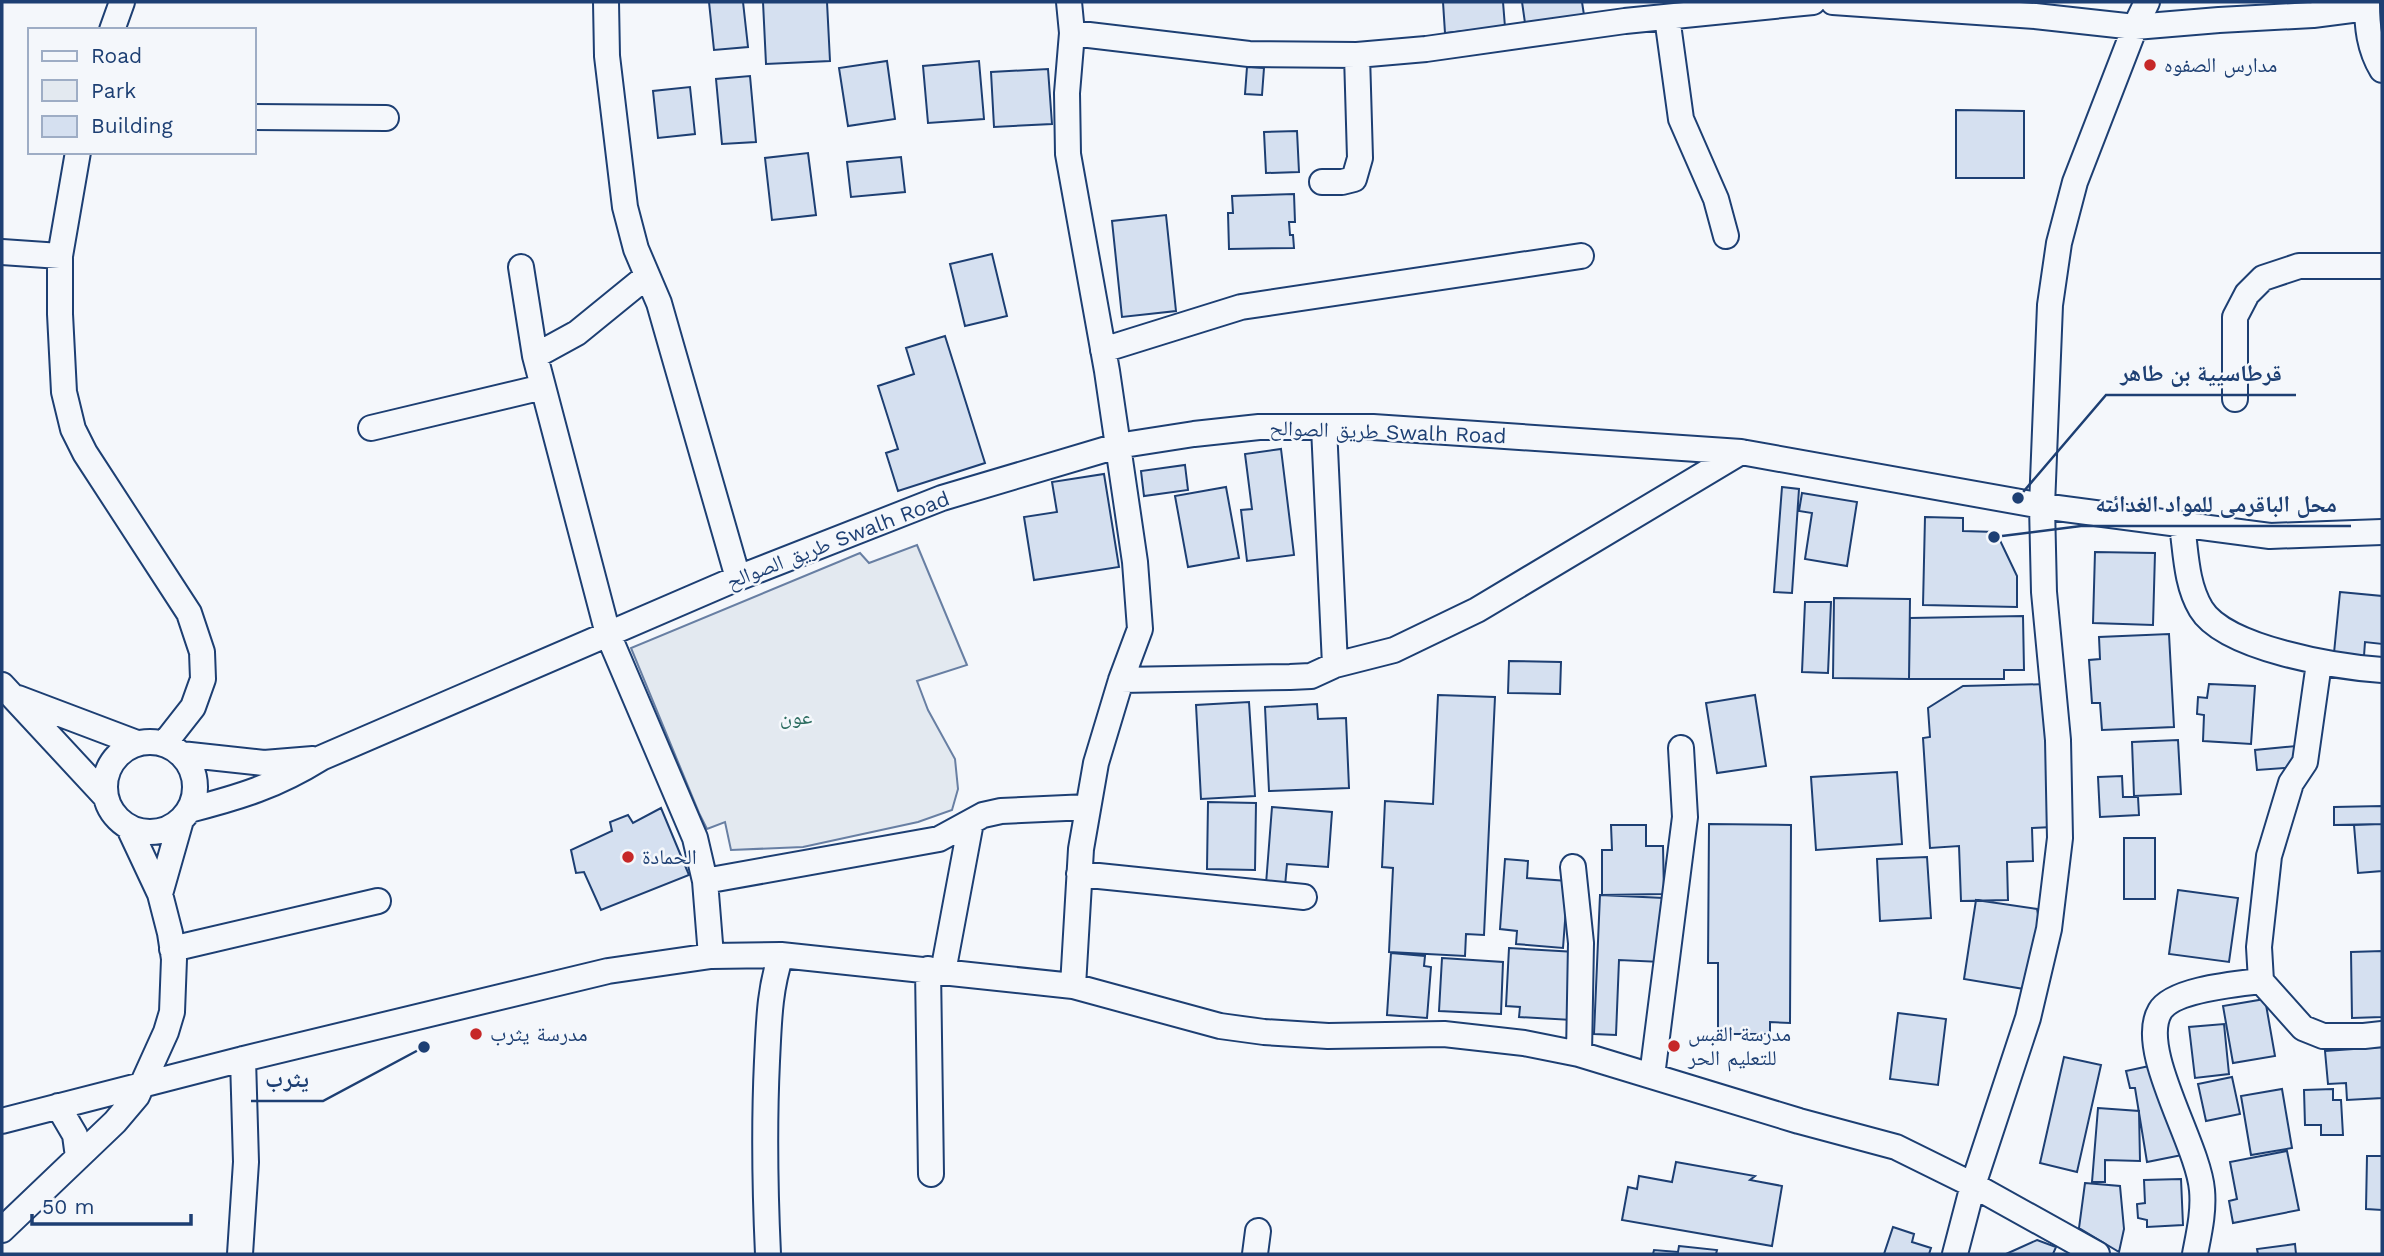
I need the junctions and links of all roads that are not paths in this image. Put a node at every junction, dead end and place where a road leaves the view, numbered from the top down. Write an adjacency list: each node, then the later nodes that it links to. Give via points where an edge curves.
1 (122, 2): 12 (street)
2 (606, 2): 26 (street, via 620,180)
3 (1069, 2): 13 (street)
4 (1814, 2): 10 (street)
5 (1833, 2): 8 (street)
6 (2147, 2): 11 (street)
7 (2367, 5): 11 (street, via 2313,15); 15 (street, via 2367,32)
8 (2036, 9): 11 (street)
9 (1623, 11): 10 (street); 14 (street, via 1426,49)
10 (1667, 17): 20 (street, via 1681,118 1716,199)
11 (2135, 27): 35 (street, via 2074,182 2059,243 2050,305)
12 (113, 28)
13 (1072, 33): 14 (street, via 1249,54); 27 (street, via 1068,154)
14 (1357, 55): 19 (street, via 1360,158 1354,178)
15 (2382, 70)
16 (256, 117): 17 (street)
17 (386, 118)
18 (78, 154): 22 (street)
19 (1322, 182)
20 (1726, 236)
21 (2, 252): 22 (street)
22 (60, 256): 47 (street, via 64,392 73,429 188,613 202,652 203,679)
23 (1581, 256): 27 (street, via 1241,307)
24 (2382, 266): 30 (street, via 2299,266 2263,278 2247,293 2235,317)
25 (521, 267): 28 (street)
26 (647, 276): 28 (street, via 577,333); 38 (street, via 659,303)
27 (1103, 350): 33 (street)
28 (535, 356): 29 (street)
29 (543, 387): 32 (street); 39 (street)
30 (2235, 399)
31 (1324, 427): 33 (street, طريق الصوالح Swalh Road, via 1259,427); 34 (street, طريق الصوالح Swalh Road); 41 (street)
32 (371, 428)
33 (1117, 446): 38 (street, طريق الصوالح Swalh Road, via 942,498); 43 (street, via 1140,629)
34 (1741, 452): 35 (street, طريق الصوالح Swalh Road); 41 (street, via 1477,610 1394,650)
35 (2042, 506): 36 (street, طريق الصوالح Swalh Road); 75 (street, via 2060,838 2049,929 2028,1018)
36 (2182, 525): 37 (street, طريق الصوالح Swalh Road, via 2270,536); 40 (street, via 2191,588 2202,611 2230,633)
37 (2382, 532)
38 (738, 578): 39 (street, طريق الصوالح Swalh Road)
39 (608, 634): 48 (street, طريق الصوالح Swalh Road); 56 (street, via 695,838)
40 (2319, 663): 42 (street); 64 (street, via 2305,762 2291,783 2269,856 2259,947)
41 (1335, 665): 43 (street, via 1301,677)
42 (2382, 670)
43 (1121, 680): 50 (street, via 1096,762)
44 (8, 691): 45 (street); 49 (street)
45 (137, 743): 47 (street); 49 (street, via 114,758 107,769)
46 (1681, 748): 69 (street, via 1685,817)
47 (172, 749): 48 (street, via 264,763); 51 (street, via 190,766 195,781)
48 (321, 758): 51 (street, via 260,791)
49 (105, 796): 53 (street, via 118,820)
50 (1088, 807): 52 (street, via 1001,811); 55 (street)
51 (185, 815): 53 (street, via 170,828 156,832); 57 (street)
52 (971, 822): 56 (street, via 939,839); 63 (street)
53 (129, 828): 57 (street)
54 (1573, 867): 67 (street, via 1580,943)
55 (1079, 874): 58 (street); 65 (street)
56 (705, 881): 62 (street)
57 (160, 894): 60 (street)
58 (1304, 897)
59 (378, 901): 60 (street)
60 (172, 949): 70 (street, via 172,1012)
61 (781, 955): 62 (street); 63 (street); 78 (street, via 772,982 766,1074)
62 (711, 956): 68 (street, via 608,971)
63 (935, 970): 65 (street); 74 (street)
64 (2261, 981): 66 (street, via 2303,1028 2323,1036); 81 (street, via 2177,996 2161,1009 2154,1027 2157,1053 2192,1147 2202,1190)
65 (1073, 986): 67 (street, via 1220,1026 1264,1032 1444,1034)
66 (2382, 1034)
67 (1579, 1054): 69 (street)
68 (243, 1059): 70 (street); 77 (street, via 246,1162)
69 (1652, 1076): 75 (street, via 1896,1147)
70 (143, 1085): 71 (street); 73 (street, via 115,1122)
71 (58, 1106): 72 (street); 73 (street, via 75,1135)
72 (2, 1121)
73 (78, 1157): 76 (street)
74 (931, 1174)
75 (1973, 1185): 79 (street); 80 (street)
76 (2, 1230)
77 (240, 1254)
78 (768, 1254)
79 (1955, 1254)
80 (2097, 1254)
81 (2195, 1254)

